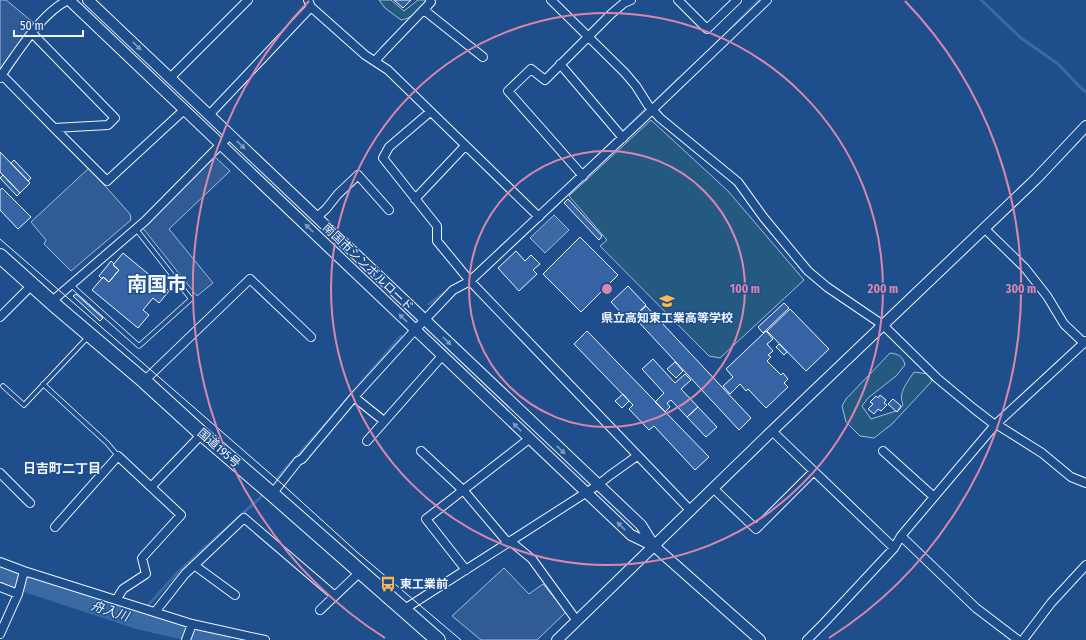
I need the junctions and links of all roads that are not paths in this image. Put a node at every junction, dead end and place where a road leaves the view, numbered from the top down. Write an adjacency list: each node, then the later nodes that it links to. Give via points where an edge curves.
1 (68, 0): 12 (street, via 46,16); 19 (street, 南国市シンボルロード)
2 (88, 0): 18 (street, 南国市シンボルロード, one-way to 18)
3 (248, 0): 18 (street)
4 (430, 0): 11 (street)
5 (551, 0): 13 (street)
6 (631, 0): 13 (street, via 624,3)
7 (678, 0): 8 (street, via 707,29)
8 (737, 0)
9 (767, 0): 20 (street)
10 (310, 3): 15 (street, via 364,54); 22 (street)
11 (424, 10): 14 (street); 15 (street)
12 (32, 34): 17 (street); 24 (street, via 115,118 108,125)
13 (588, 36): 16 (street); 20 (street, via 625,73)
14 (483, 57)
15 (375, 61): 21 (street, via 388,70)
16 (560, 64): 26 (street); 29 (street, via 545,80 532,69 508,91)
17 (1, 77): 24 (street)
18 (170, 78): 22 (street, 南国市シンボルロード)
19 (184, 110): 24 (street, via 107,181); 27 (street, 南国市シンボルロード)
20 (652, 110): 26 (street); 43 (street, via 738,182 808,271)
21 (430, 112): 28 (street); 30 (street, via 388,147 383,158)
22 (209, 115): 25 (street, 南国市シンボルロード)
23 (1086, 126): 34 (street, via 1036,179)
24 (54, 128)
25 (230, 135): 27 (street); 32 (street, 南国市シンボルロード, one-way to 32)
26 (623, 138): 29 (street)
27 (221, 144): 35 (street); 44 (street, 南国市シンボルロード, one-way to 27)
28 (465, 146): 30 (street); 33 (street)
29 (583, 176): 33 (street)
30 (415, 199): 37 (street, via 437,226 437,241)
31 (389, 210): 32 (street, via 358,175)
32 (317, 217): 42 (street, 南国市シンボルロード)
33 (539, 217): 37 (street)
34 (984, 228): 43 (street); 47 (street, via 1025,268 1047,296 1064,324)
35 (136, 229): 39 (street); 39 (lane, via 191,299 139,346)
36 (0, 256): 38 (highway, 国道195号)
37 (470, 281): 42 (street, via 453,290); 62 (street)
38 (32, 284): 40 (highway, 国道195号); 41 (street)
39 (70, 285): 40 (street)
40 (51, 302): 45 (highway, 国道195号)
41 (0, 317)
42 (424, 320): 44 (street); 66 (street, 南国市シンボルロード, one-way to 66)
43 (883, 325): 54 (street, via 938,379); 55 (street)
44 (415, 330): 48 (street, 南国市シンボルロード); 52 (street)
45 (90, 336): 49 (highway, 国道195号); 50 (lane)
46 (310, 337): 49 (street, via 250,279)
47 (1085, 342): 54 (street)
48 (442, 356): 53 (street); 57 (street, 南国市シンボルロード, one-way to 48)
49 (144, 381): 56 (highway, 国道195号)
50 (43, 384): 51 (lane, via 24,404); 61 (lane)
51 (3, 386)
52 (354, 397): 53 (street); 71 (street)
53 (384, 421): 58 (street)
54 (996, 425): 65 (street, via 1042,453 1071,477); 72 (street)
55 (772, 432): 63 (street); 68 (street)
56 (202, 434): 67 (street); 71 (highway, 国道195号)
57 (529, 439): 69 (street); 70 (street, 南国市シンボルロード)
58 (366, 441)
59 (421, 451): 69 (street)
60 (883, 451): 72 (street)
61 (118, 456): 67 (street); 75 (street)
62 (637, 456): 66 (street); 74 (street)
63 (814, 472): 68 (street, via 756,529); 79 (street)
64 (0, 473): 73 (street)
65 (1086, 483)
66 (598, 485): 70 (street); 78 (street, 南国市シンボルロード, via 641,525)
67 (151, 487): 90 (street, via 181,515 142,558 146,574 123,589)
68 (714, 488): 74 (street)
69 (464, 491): 77 (street); 83 (street, via 426,519)
70 (586, 493): 77 (street); 78 (street, 南国市シンボルロード, one-way to 70, via 631,536)
71 (272, 494): 85 (highway, 国道195号)
72 (934, 497): 76 (street)
73 (30, 503)
74 (691, 511): 78 (street)
75 (55, 527)
76 (901, 536): 79 (street); 104 (street, via 976,608)
77 (509, 542): 83 (street); 94 (street, via 532,560)
78 (654, 546): 94 (street); 102 (street)
79 (894, 548): 103 (street)
80 (0, 562): 84 (street)
81 (194, 565): 88 (street); 89 (street, via 244,518); 93 (street)
82 (1086, 565): 105 (street, via 1051,603)
83 (466, 570): 92 (street)
84 (24, 571): 87 (street); 90 (street)
85 (360, 572): 89 (street); 92 (highway, 国道195号)
86 (0, 587): 87 (street)
87 (18, 594): 96 (street)
88 (235, 595)
89 (335, 596): 91 (street)
90 (116, 600): 93 (street)
91 (320, 610)
92 (403, 610): 100 (highway, 国道195号)
93 (155, 612): 95 (street)
94 (577, 621): 101 (street)
95 (192, 624): 97 (street); 98 (street)
96 (0, 634)
97 (230, 636): 99 (street)
98 (186, 640)
99 (265, 640)
100 (438, 640)
101 (557, 640)
102 (760, 640)
103 (807, 640)
104 (1018, 640)
105 (1023, 640)

